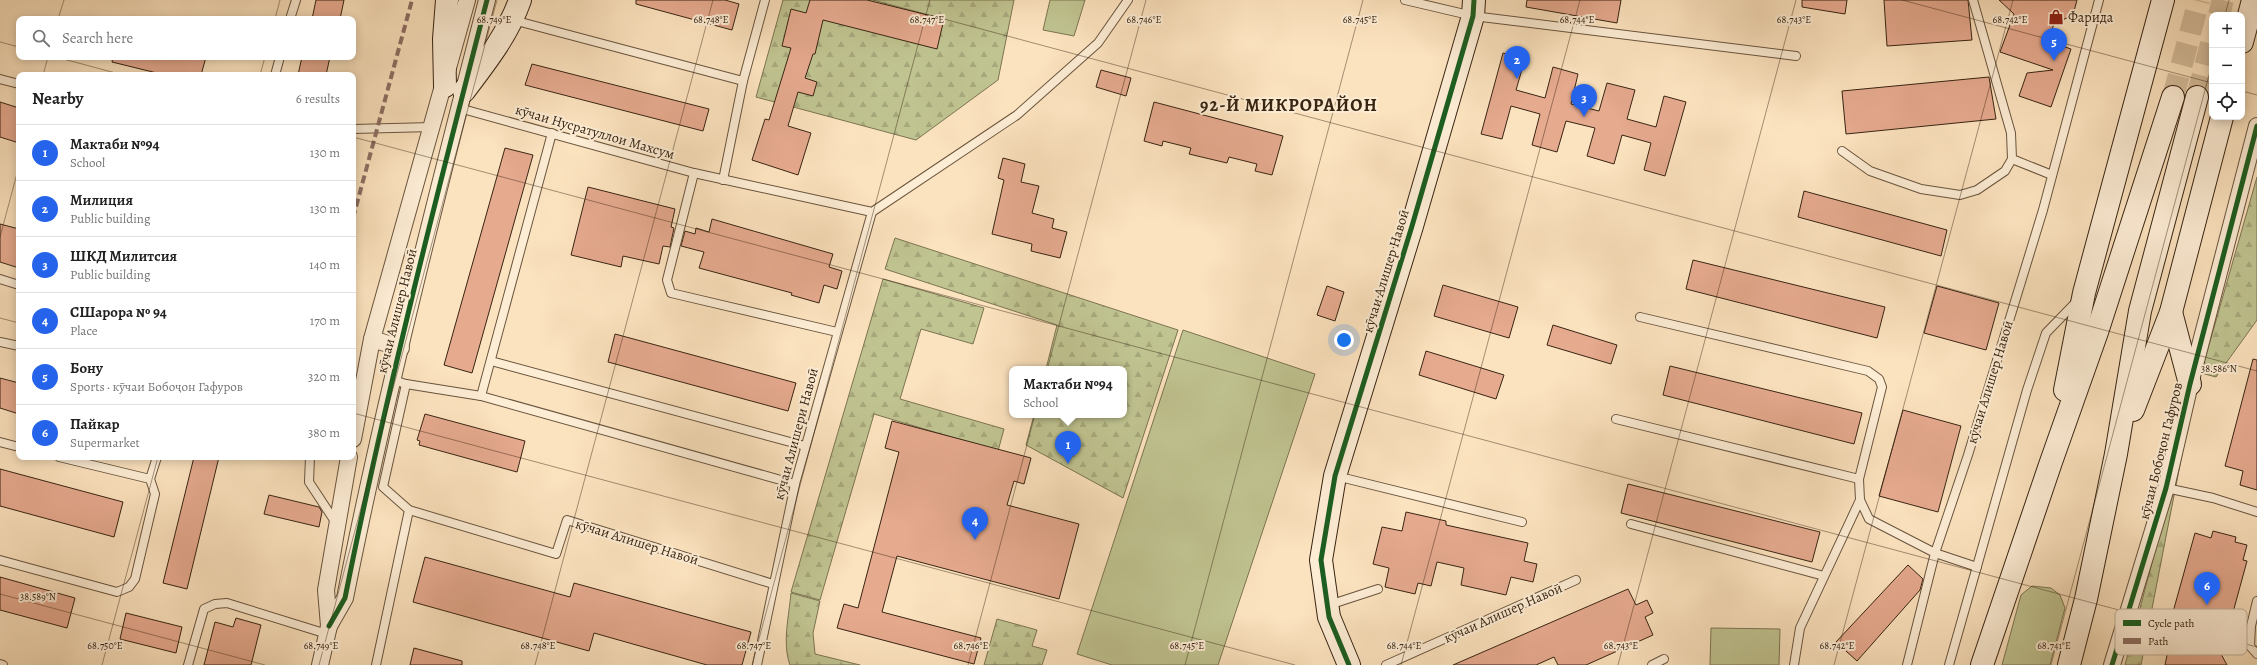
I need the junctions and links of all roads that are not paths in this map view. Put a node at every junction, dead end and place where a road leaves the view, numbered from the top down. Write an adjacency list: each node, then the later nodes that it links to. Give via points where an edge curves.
1 (296, 0): 14 (lane)
2 (448, 0): 22 (main road, via 444,39)
3 (468, 0): 22 (street, кӯчаи Алишер Навоӣ)
4 (488, 0): 22 (street, кӯчаи Алишер Навоӣ)
5 (765, 0): 20 (lane)
6 (1128, 0): 35 (lane, via 1098,42 1018,115)
7 (1405, 0): 11 (lane)
8 (1973, 0): 31 (lane, via 2012,133)
9 (2098, 0): 33 (lane)
10 (2163, 0): 38 (main road)
11 (1473, 8): 16 (lane); 61 (main road, кӯчаи Алишер Навоӣ, via 1412,226)
12 (516, 10): 20 (lane); 22 (main road, via 496,48)
13 (2253, 14): 15 (main road)
14 (291, 16)
15 (2245, 34)
16 (1796, 56)
17 (279, 60): 18 (lane)
18 (276, 72)
19 (0, 79): 21 (lane)
20 (743, 81): 34 (lane)
21 (16, 83)
22 (456, 95): 27 (street, кӯчаи Алишер Навоӣ); 29 (lane, кӯчаи Нусратуллои Махсум); 45 (street, кӯчаи Алишер Навоӣ)
23 (2173, 97): 60 (main road, via 2097,332)
24 (2197, 97): 55 (main road, via 2140,311)
25 (2221, 120): 39 (main road)
26 (2257, 126): 48 (street, кӯчаи Бобоҷон Гафуров)
27 (433, 127): 28 (lane); 42 (street, кӯчаи Алишер Навоӣ)
28 (356, 129)
29 (552, 133): 32 (lane, кӯчаи Нусратуллои Махсум); 46 (lane)
30 (1842, 151): 31 (lane, via 1870,171 1921,188 1960,195 1977,190 2005,171)
31 (2012, 160): 33 (lane)
32 (694, 173): 34 (lane, кӯчаи Нусратуллои Махсум); 41 (lane, via 667,280 671,293)
33 (2052, 175): 72 (lane, кӯчаи Алишер Навоӣ, via 1968,455)
34 (723, 180): 35 (lane, кӯчаи Нусратуллои Махсум)
35 (872, 212): 41 (lane, кӯчаи Алишери Навоӣ)
36 (0, 279): 37 (lane)
37 (16, 284)
38 (2084, 293): 60 (main road); 74 (lane, via 2046,332)
39 (2171, 312): 48 (main road); 55 (main road)
40 (1640, 317): 62 (lane, via 1868,371 1878,378 1882,387)
41 (837, 332): 54 (lane, кӯчаи Алишери Навоӣ)
42 (372, 339): 45 (street); 50 (street, кӯчаи Алишер Навоӣ)
43 (0, 342): 44 (lane)
44 (16, 345)
45 (401, 348): 47 (street, кӯчаи Алишер Навоӣ)
46 (491, 362): 49 (lane); 54 (lane)
47 (399, 382): 49 (lane); 67 (lane, кӯчаи Алишер Навоӣ, via 383,487); 82 (street, кӯчаи Алишер Навоӣ, via 345,598)
48 (2190, 384): 65 (street, кӯчаи Бобоҷон Гафуров)
49 (481, 396): 64 (lane)
50 (356, 409)
51 (1616, 419): 62 (lane)
52 (0, 442): 53 (lane)
53 (16, 446)
54 (805, 446): 64 (lane, кӯчаи Алишери Навоӣ)
55 (2116, 454): 99 (main road, via 2086,599)
56 (71, 460): 63 (lane)
57 (156, 460): 63 (lane)
58 (310, 460): 70 (lane, via 309,482)
59 (348, 460): 70 (street)
60 (2051, 462): 98 (main road)
61 (1336, 476): 69 (lane); 80 (main road, кӯчаи Алишер Навоӣ, via 1322,560)
62 (1859, 479): 66 (lane)
63 (150, 480): 73 (lane, via 155,494 135,579 129,587 117,592)
64 (795, 484): 77 (lane, кӯчаи Алишери Навоӣ)
65 (2166, 488): 68 (lane, via 2213,498); 81 (street, кӯчаи Бобоҷон Гафуров)
66 (1860, 500): 72 (lane, via 1869,519); 75 (lane)
67 (410, 510): 77 (lane, кӯчаи Алишер Навоӣ, via 556,554 567,520); 90 (lane)
68 (2257, 512)
69 (1522, 522)
70 (336, 523): 82 (street, via 326,590)
71 (1631, 524): 75 (lane)
72 (1935, 553): 74 (lane); 96 (lane, кӯчаи Алишер Навоӣ)
73 (0, 560)
74 (1977, 567): 97 (lane)
75 (1824, 576): 95 (lane, via 1800,628)
76 (1576, 580): 93 (lane, кӯчаи Алишер Навоӣ)
77 (773, 584): 91 (lane, кӯчаи Алишери Навоӣ)
78 (1378, 589): 80 (lane)
79 (2257, 601): 83 (lane, via 2251,626 2250,646)
80 (1329, 605): 92 (main road, кӯчаи Алишер Навоӣ, via 1329,617)
81 (2129, 609)
82 (328, 630): 88 (lane, via 227,603 215,604 204,609); 89 (street)
83 (2257, 654)
84 (2115, 655): 100 (street, кӯчаи Бобоҷон Гафуров)
85 (1664, 659): 94 (lane)
86 (0, 664): 87 (lane)
87 (3, 665)
88 (188, 665)
89 (320, 665)
90 (376, 665)
91 (756, 665)
92 (1349, 665)
93 (1386, 665)
94 (1652, 665)
95 (1794, 665)
96 (1907, 665)
97 (1949, 665)
98 (1982, 665)
99 (2069, 665)
100 (2112, 665)

